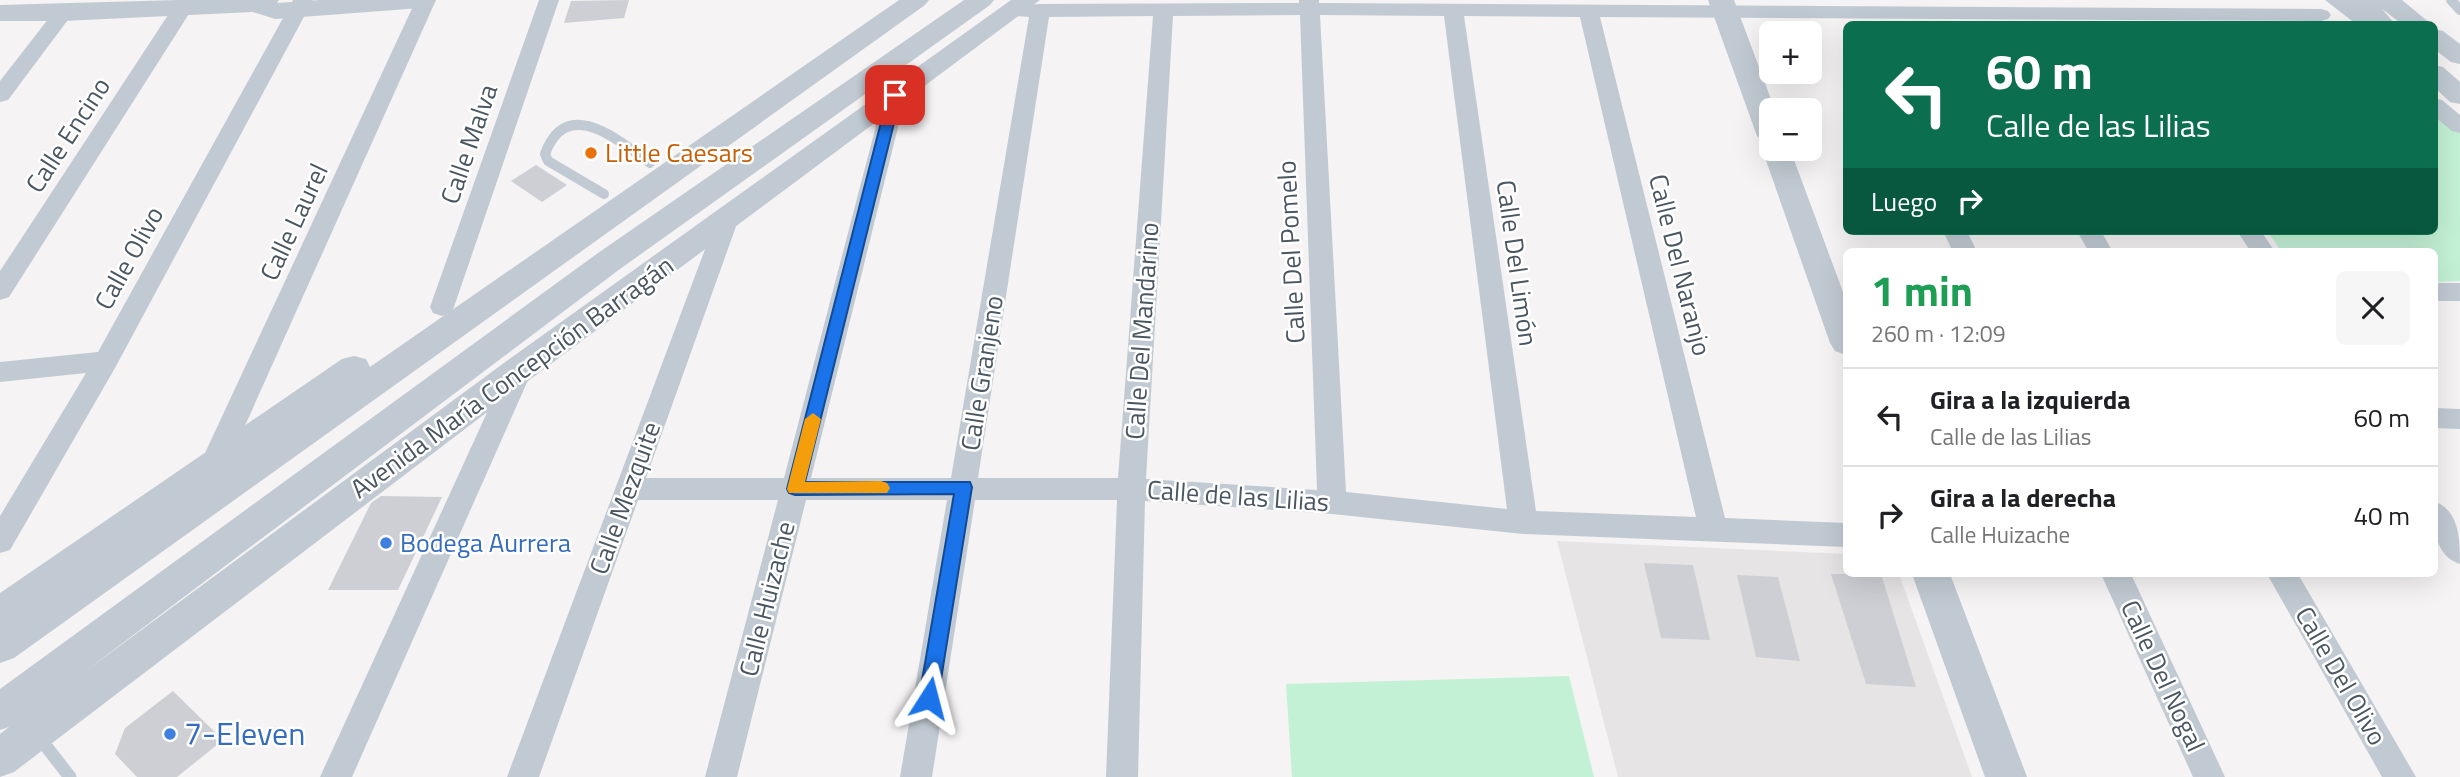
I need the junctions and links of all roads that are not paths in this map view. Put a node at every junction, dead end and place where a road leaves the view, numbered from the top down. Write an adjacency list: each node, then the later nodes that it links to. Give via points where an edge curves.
1 (421, 0): 12 (street)
2 (426, 0): 56 (street, Calle Laurel)
3 (549, 0): 49 (street, Calle Malva)
4 (886, 0): 43 (street)
5 (916, 0): 72 (street)
6 (981, 0): 73 (street, Avenida María Concepción Barragán, via 598,268)
7 (2301, 0): 24 (street)
8 (2358, 0): 28 (street)
9 (2386, 0): 29 (street)
10 (2401, 0): 30 (street)
11 (2451, 0): 19 (lane)
12 (280, 4): 17 (street); 51 (street, Calle Olivo)
13 (1309, 5): 18 (street); 20 (street); 61 (street, Calle Del Pomelo)
14 (1723, 6): 21 (street); 25 (street); 38 (street)
15 (1026, 7): 18 (street); 35 (street, Avenida María Concepción Barragán); 57 (street, Calle Granjeno)
16 (82, 8): 17 (street); 22 (street); 34 (street)
17 (182, 9): 46 (street, Calle Encino)
18 (1163, 10): 60 (street, Calle Del Mandarino)
19 (2460, 10)
20 (1453, 11): 21 (street); 63 (street, Calle Del Limón)
21 (1589, 12): 64 (street, Calle Del Naranjo)
22 (0, 13)
23 (2105, 13): 24 (street); 26 (street)
24 (2330, 13): 27 (street)
25 (1854, 18): 26 (street)
26 (1970, 18)
27 (2358, 21)
28 (2381, 21)
29 (2416, 21)
30 (2418, 21)
31 (2438, 40): 32 (street)
32 (2460, 56)
33 (2441, 75): 36 (street)
34 (0, 95)
35 (895, 95): 45 (street, Avenida María Concepción Barragán); 59 (street, Calle Huizache)
36 (2460, 96)
37 (2438, 103): 39 (street)
38 (1759, 104)
39 (2460, 104)
40 (2438, 107): 41 (street)
41 (2460, 126)
42 (1780, 161): 50 (street)
43 (650, 163): 44 (street); 44 (lane, via 590,125 557,134 548,143 548,161)
44 (604, 194): 49 (street)
45 (727, 218): 52 (street, Avenida María Concepción Barragán); 58 (street, Calle Mezquite)
46 (0, 291)
47 (2438, 292): 48 (street)
48 (2460, 292)
49 (442, 307): 56 (street)
50 (1843, 335)
51 (106, 361): 53 (street); 66 (street, Calle Olivo)
52 (520, 369): 74 (street, Avenida María Concepción Barragán); 77 (street)
53 (0, 372)
54 (2438, 418): 55 (street)
55 (2460, 419)
56 (212, 468): 71 (street)
57 (964, 487): 59 (street, Calle de las Lilias); 60 (street, Calle de las Lilias); 80 (street, Calle Granjeno)
58 (628, 489): 59 (street, Calle de las Lilias); 78 (street, Calle Mezquite)
59 (795, 489): 79 (street, Calle Huizache)
60 (1131, 489): 61 (street, Calle de las Lilias); 81 (street, Calle Del Mandarino)
61 (1332, 502): 63 (street, Calle de las Lilias)
62 (2438, 521): 67 (street)
63 (1523, 522): 64 (street, Calle de las Lilias)
64 (1714, 531): 65 (street, Calle de las Lilias)
65 (1843, 535)
66 (0, 541)
67 (2450, 546)
68 (1932, 577): 82 (street)
69 (2117, 577): 83 (street, Calle Del Nogal)
70 (2284, 577): 84 (street, Calle Del Olivo)
71 (0, 614)
72 (0, 646)
73 (0, 712)
74 (34, 732): 75 (street, Avenida María Concepción Barragán); 76 (lane)
75 (0, 758)
76 (69, 777)
77 (336, 777)
78 (523, 777)
79 (721, 777)
80 (916, 777)
81 (1122, 777)
82 (2006, 777)
83 (2209, 777)
84 (2400, 777)

